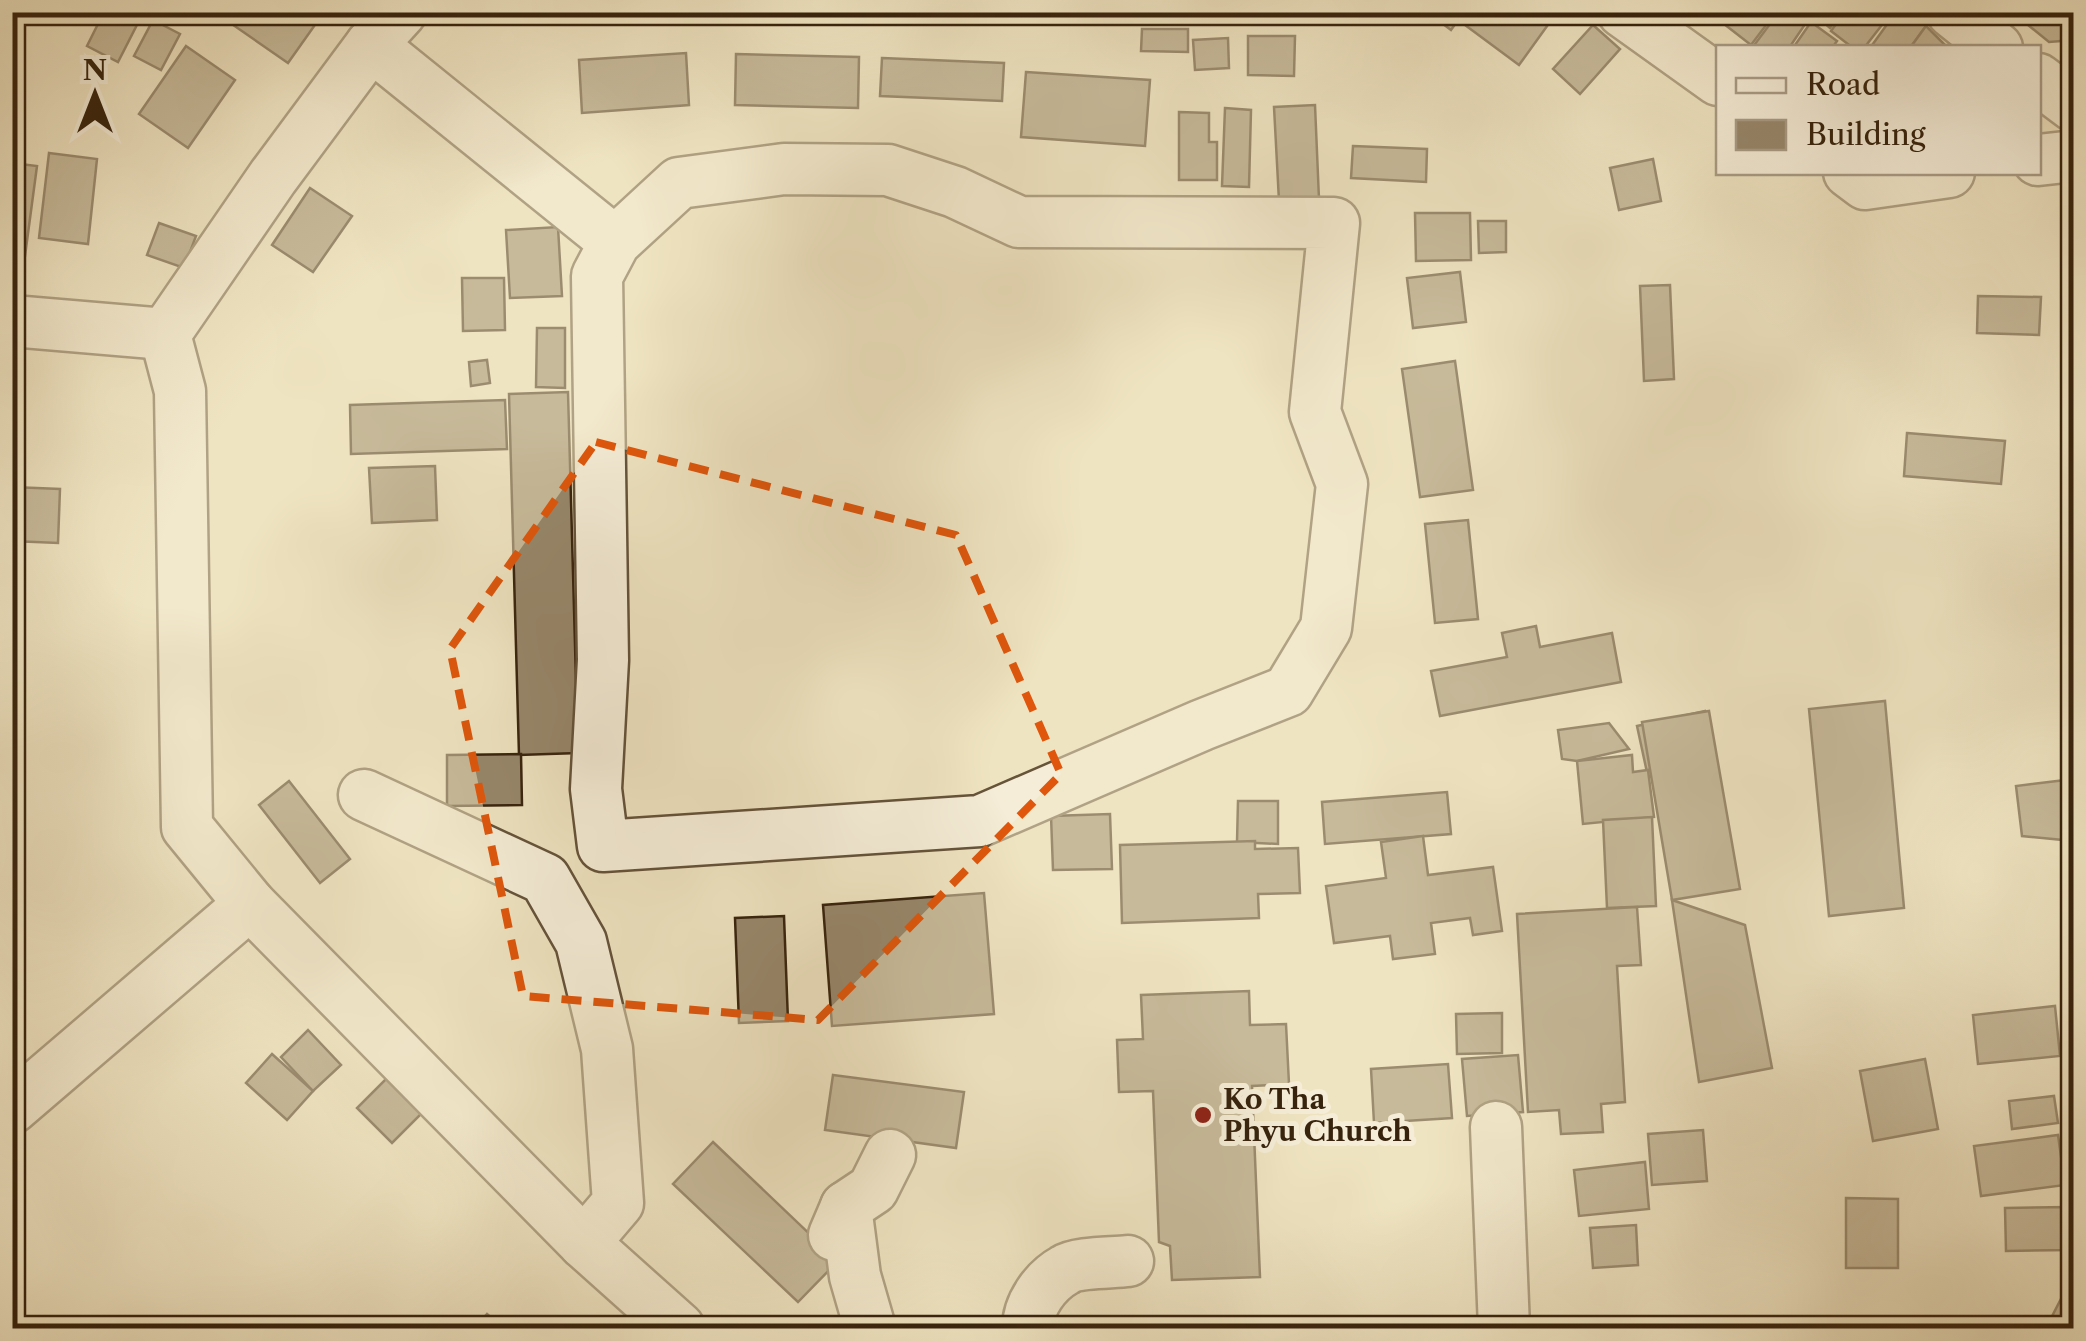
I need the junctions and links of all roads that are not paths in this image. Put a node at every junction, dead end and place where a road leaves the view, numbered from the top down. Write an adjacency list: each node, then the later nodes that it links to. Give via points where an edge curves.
1 (1623, 12): 5 (street)
2 (1952, 12): 4 (street)
3 (386, 29): 12 (street); 14 (street)
4 (1994, 45)
5 (1716, 79)
6 (2041, 81): 7 (street)
7 (2074, 106)
8 (2074, 156): 9 (street)
9 (2041, 160)
10 (1853, 175): 11 (street, via 1865,184)
11 (1928, 175)
12 (614, 242): 12 (street, via 597,276 603,660 596,789 603,846 980,821 1288,691 1326,628 1342,484 1315,412 1334,223 1019,222 888,170 784,169 679,183)
13 (12, 321): 14 (street)
14 (165, 334): 16 (street, via 180,390 186,827)
15 (364, 795): 20 (street, via 545,879 581,942 607,1049 618,1204)
16 (250, 904): 17 (street); 20 (street)
17 (12, 1108)
18 (1496, 1128): 25 (street)
19 (890, 1156): 23 (street, via 873,1189 840,1222)
20 (584, 1243): 22 (street)
21 (1128, 1261): 24 (street, via 1067,1268 1038,1293)
22 (679, 1328)
23 (870, 1328)
24 (1028, 1328)
25 (1504, 1328)

